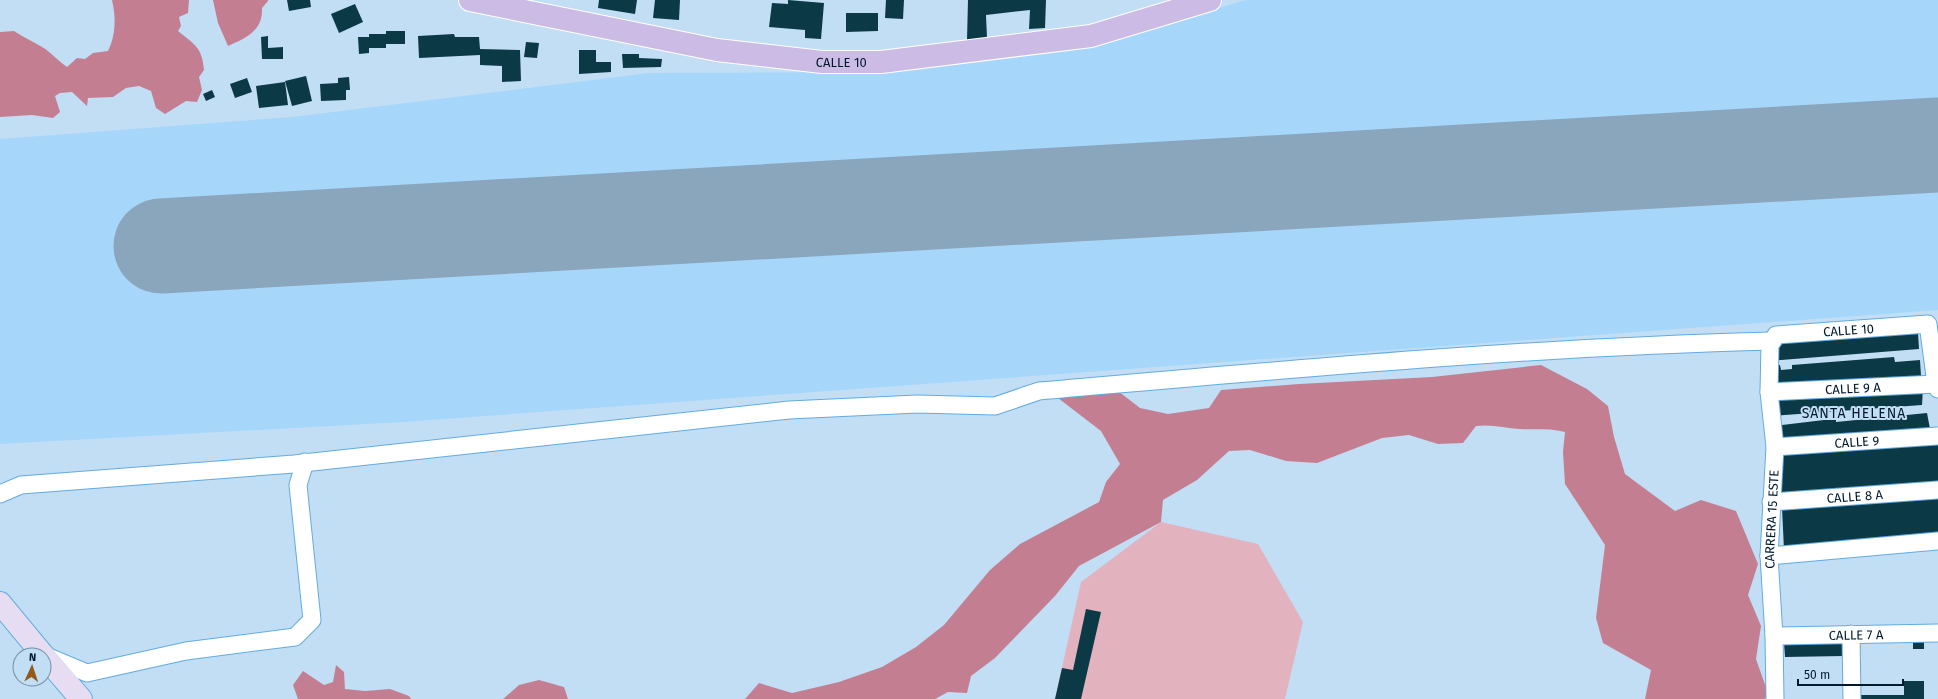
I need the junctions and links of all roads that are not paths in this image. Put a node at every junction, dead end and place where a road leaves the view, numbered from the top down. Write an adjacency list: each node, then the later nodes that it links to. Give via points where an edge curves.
1 (470, 0): 2 (main road, CALLE 10, via 717,50 822,62 881,62 1091,36)
2 (1210, 0)
3 (1773, 341): 4 (street, CALLE 10, via 1776,335 1928,324); 5 (street, CARRERA 15 ESTE, via 1770,345); 8 (street, via 1671,343 1440,357 1039,391 995,406 917,404 789,410)
4 (1937, 386): 5 (street, CALLE 9 A)
5 (1770, 392): 7 (street, CARRERA 15 ESTE)
6 (1938, 436): 7 (street, CALLE 9)
7 (1775, 447): 11 (street, CARRERA 15 ESTE)
8 (305, 462): 10 (street, via 21,485); 19 (street, via 298,485 312,620 295,637 186,651 87,673)
9 (1938, 490): 11 (street, CALLE 8 A)
10 (0, 494)
11 (1771, 502): 13 (street, CARRERA 15 ESTE)
12 (1938, 542): 13 (street)
13 (1769, 556): 17 (street, CARRERA 15 ESTE)
14 (0, 602): 18 (street)
15 (1938, 633): 16 (street, CALLE 7 A)
16 (1851, 634): 17 (street, CALLE 7 A); 23 (street)
17 (1774, 636): 22 (street, CARRERA 15 ESTE)
18 (37, 647)
19 (52, 659)
20 (52, 665): 21 (street)
21 (81, 699)
22 (1775, 699)
23 (1852, 699)

